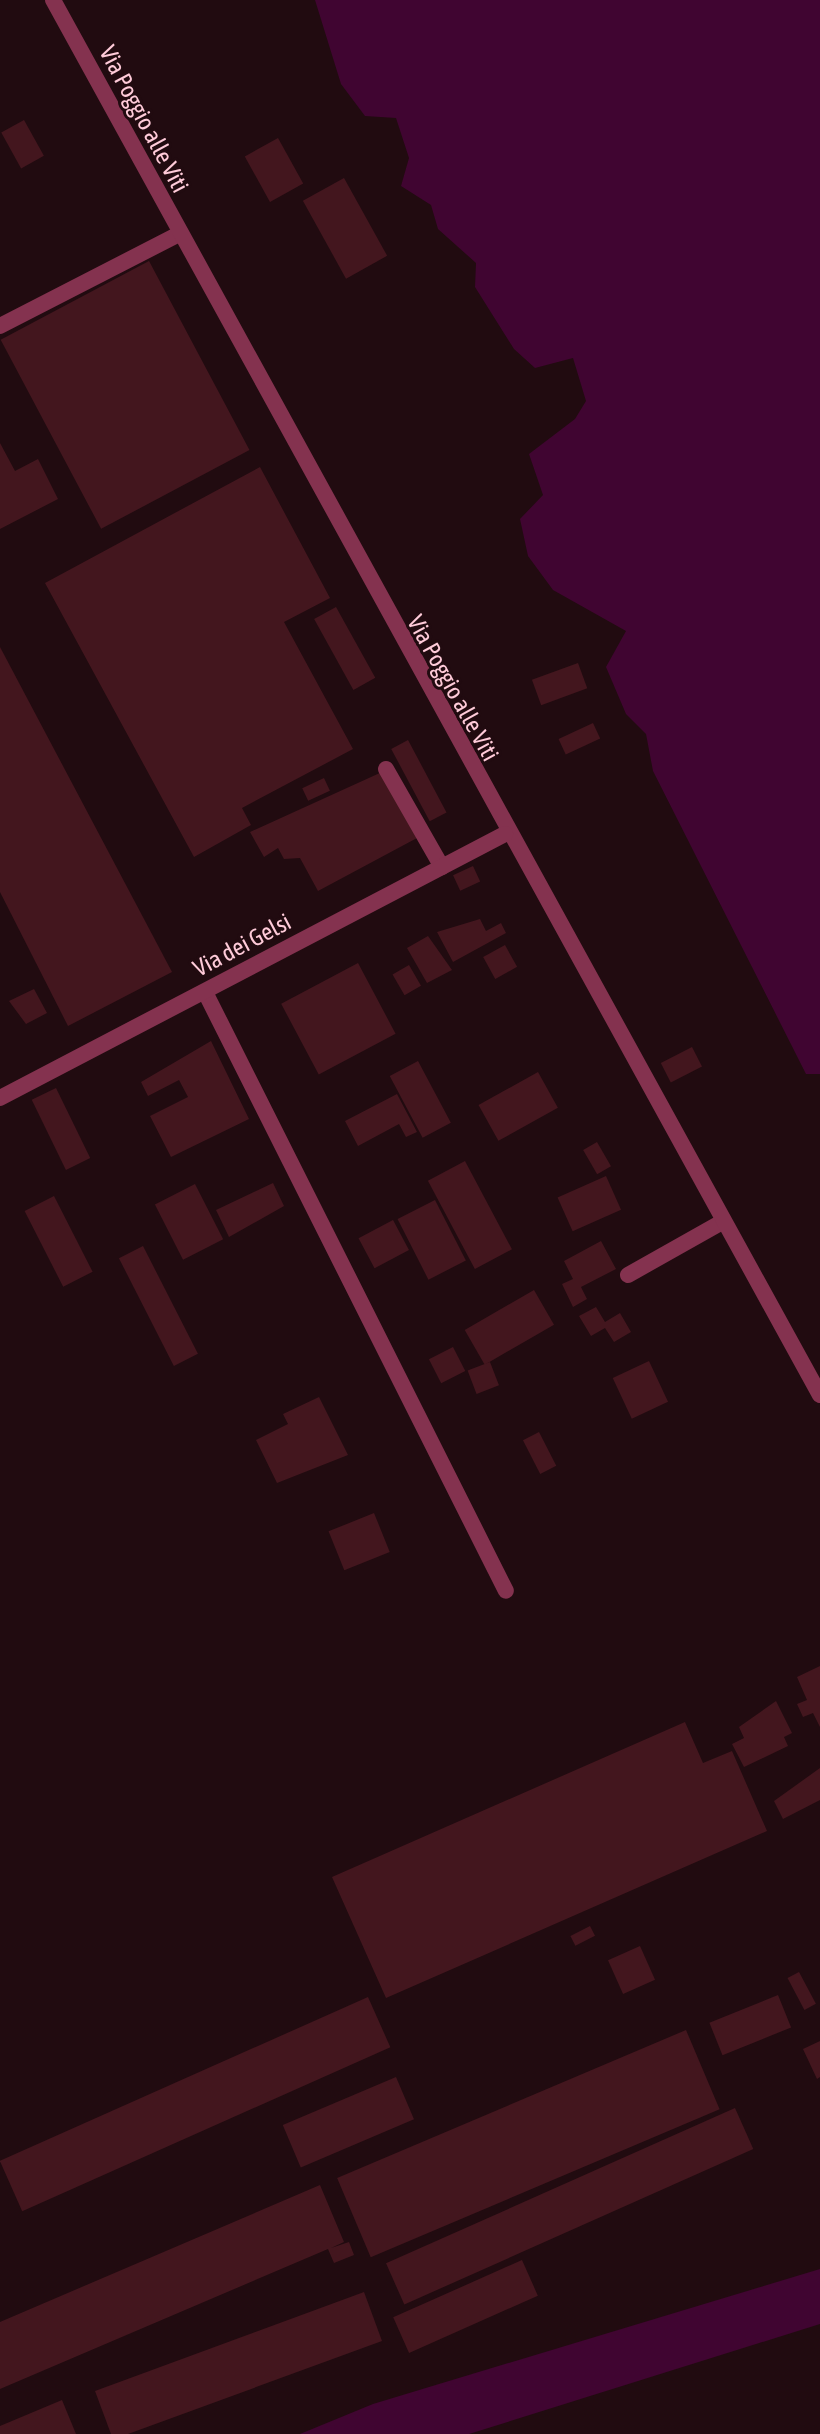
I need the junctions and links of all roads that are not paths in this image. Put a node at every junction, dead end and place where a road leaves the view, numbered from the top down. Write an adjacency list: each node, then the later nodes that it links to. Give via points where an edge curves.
1 (53, 0): 2 (street, Via Poggio alle Viti)
2 (179, 234): 3 (street); 5 (street, Via Poggio alle Viti)
3 (0, 326)
4 (386, 769): 6 (street)
5 (505, 834): 6 (street, Via dei Gelsi); 9 (street, Via Poggio alle Viti)
6 (442, 867): 7 (street, Via dei Gelsi)
7 (205, 992): 8 (street, Via dei Gelsi); 12 (street)
8 (0, 1098)
9 (722, 1222): 10 (street); 11 (street, Via Poggio alle Viti)
10 (628, 1275)
11 (820, 1395)
12 (506, 1591)

